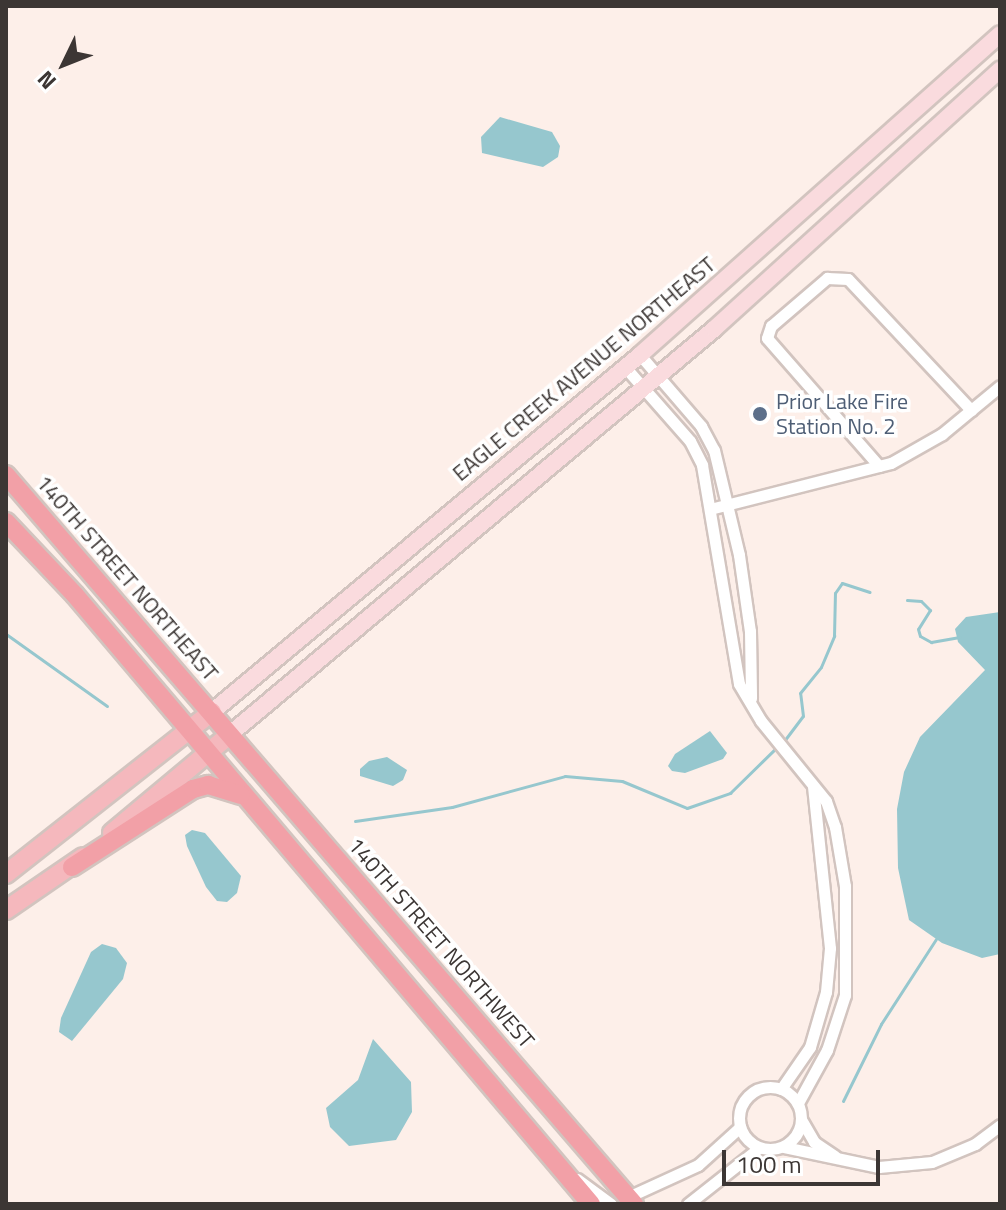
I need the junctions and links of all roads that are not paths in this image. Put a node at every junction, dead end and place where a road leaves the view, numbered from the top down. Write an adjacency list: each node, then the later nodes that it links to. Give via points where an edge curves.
1 (1000, 34): 3 (main road, EAGLE CREEK AVENUE NORTHEAST)
2 (1000, 70): 5 (main road)
3 (640, 355): 4 (main road, EAGLE CREEK AVENUE NORTHEAST); 5 (street)
4 (625, 367): 7 (street); 15 (main road, EAGLE CREEK AVENUE NORTHEAST)
5 (659, 376): 7 (main road); 11 (street, via 701,426)
6 (1000, 386): 8 (street)
7 (645, 388): 12 (street, via 690,441 702,465); 17 (main road)
8 (971, 410): 9 (street, via 942,434); 9 (street, via 848,279 827,278 771,326 767,338)
9 (879, 466): 11 (street)
10 (6, 475): 15 (highway, 140TH STREET NORTHEAST)
11 (729, 503): 12 (street); 14 (street, via 750,631)
12 (710, 509): 14 (street, via 739,684)
13 (6, 522): 16 (highway)
14 (751, 699): 19 (street, via 761,721)
15 (212, 712): 16 (main road, EAGLE CREEK AVENUE NORTHEAST); 17 (highway, 140TH STREET NORTHWEST)
16 (189, 730): 18 (highway); 22 (main road, EAGLE CREEK AVENUE NORTHEAST)
17 (229, 735): 18 (main road); 33 (highway, 140TH STREET NORTHWEST)
18 (207, 753): 20 (highway); 21 (main road)
19 (813, 786): 24 (street, via 830,948 826,992 810,1047); 25 (street, via 826,801 835,827 848,944 845,995 827,1050)
20 (243, 796): 21 (highway, via 208,785 193,789); 32 (highway)
21 (72, 867): 23 (main road)
22 (6, 874)
23 (6, 910)
24 (781, 1089): 25 (street); 28 (street, via 761,1088 745,1099)
25 (798, 1103): 26 (street)
26 (802, 1121): 29 (street); 31 (street, via 814,1142)
27 (1000, 1125): 31 (street, via 975,1144 932,1162 879,1167)
28 (740, 1127): 30 (street); 33 (street, via 698,1165)
29 (784, 1147): 30 (street); 31 (street)
30 (759, 1148): 35 (street)
31 (839, 1159)
32 (560, 1167): 33 (street); 34 (highway)
33 (624, 1202)
34 (591, 1204)
35 (688, 1204)

